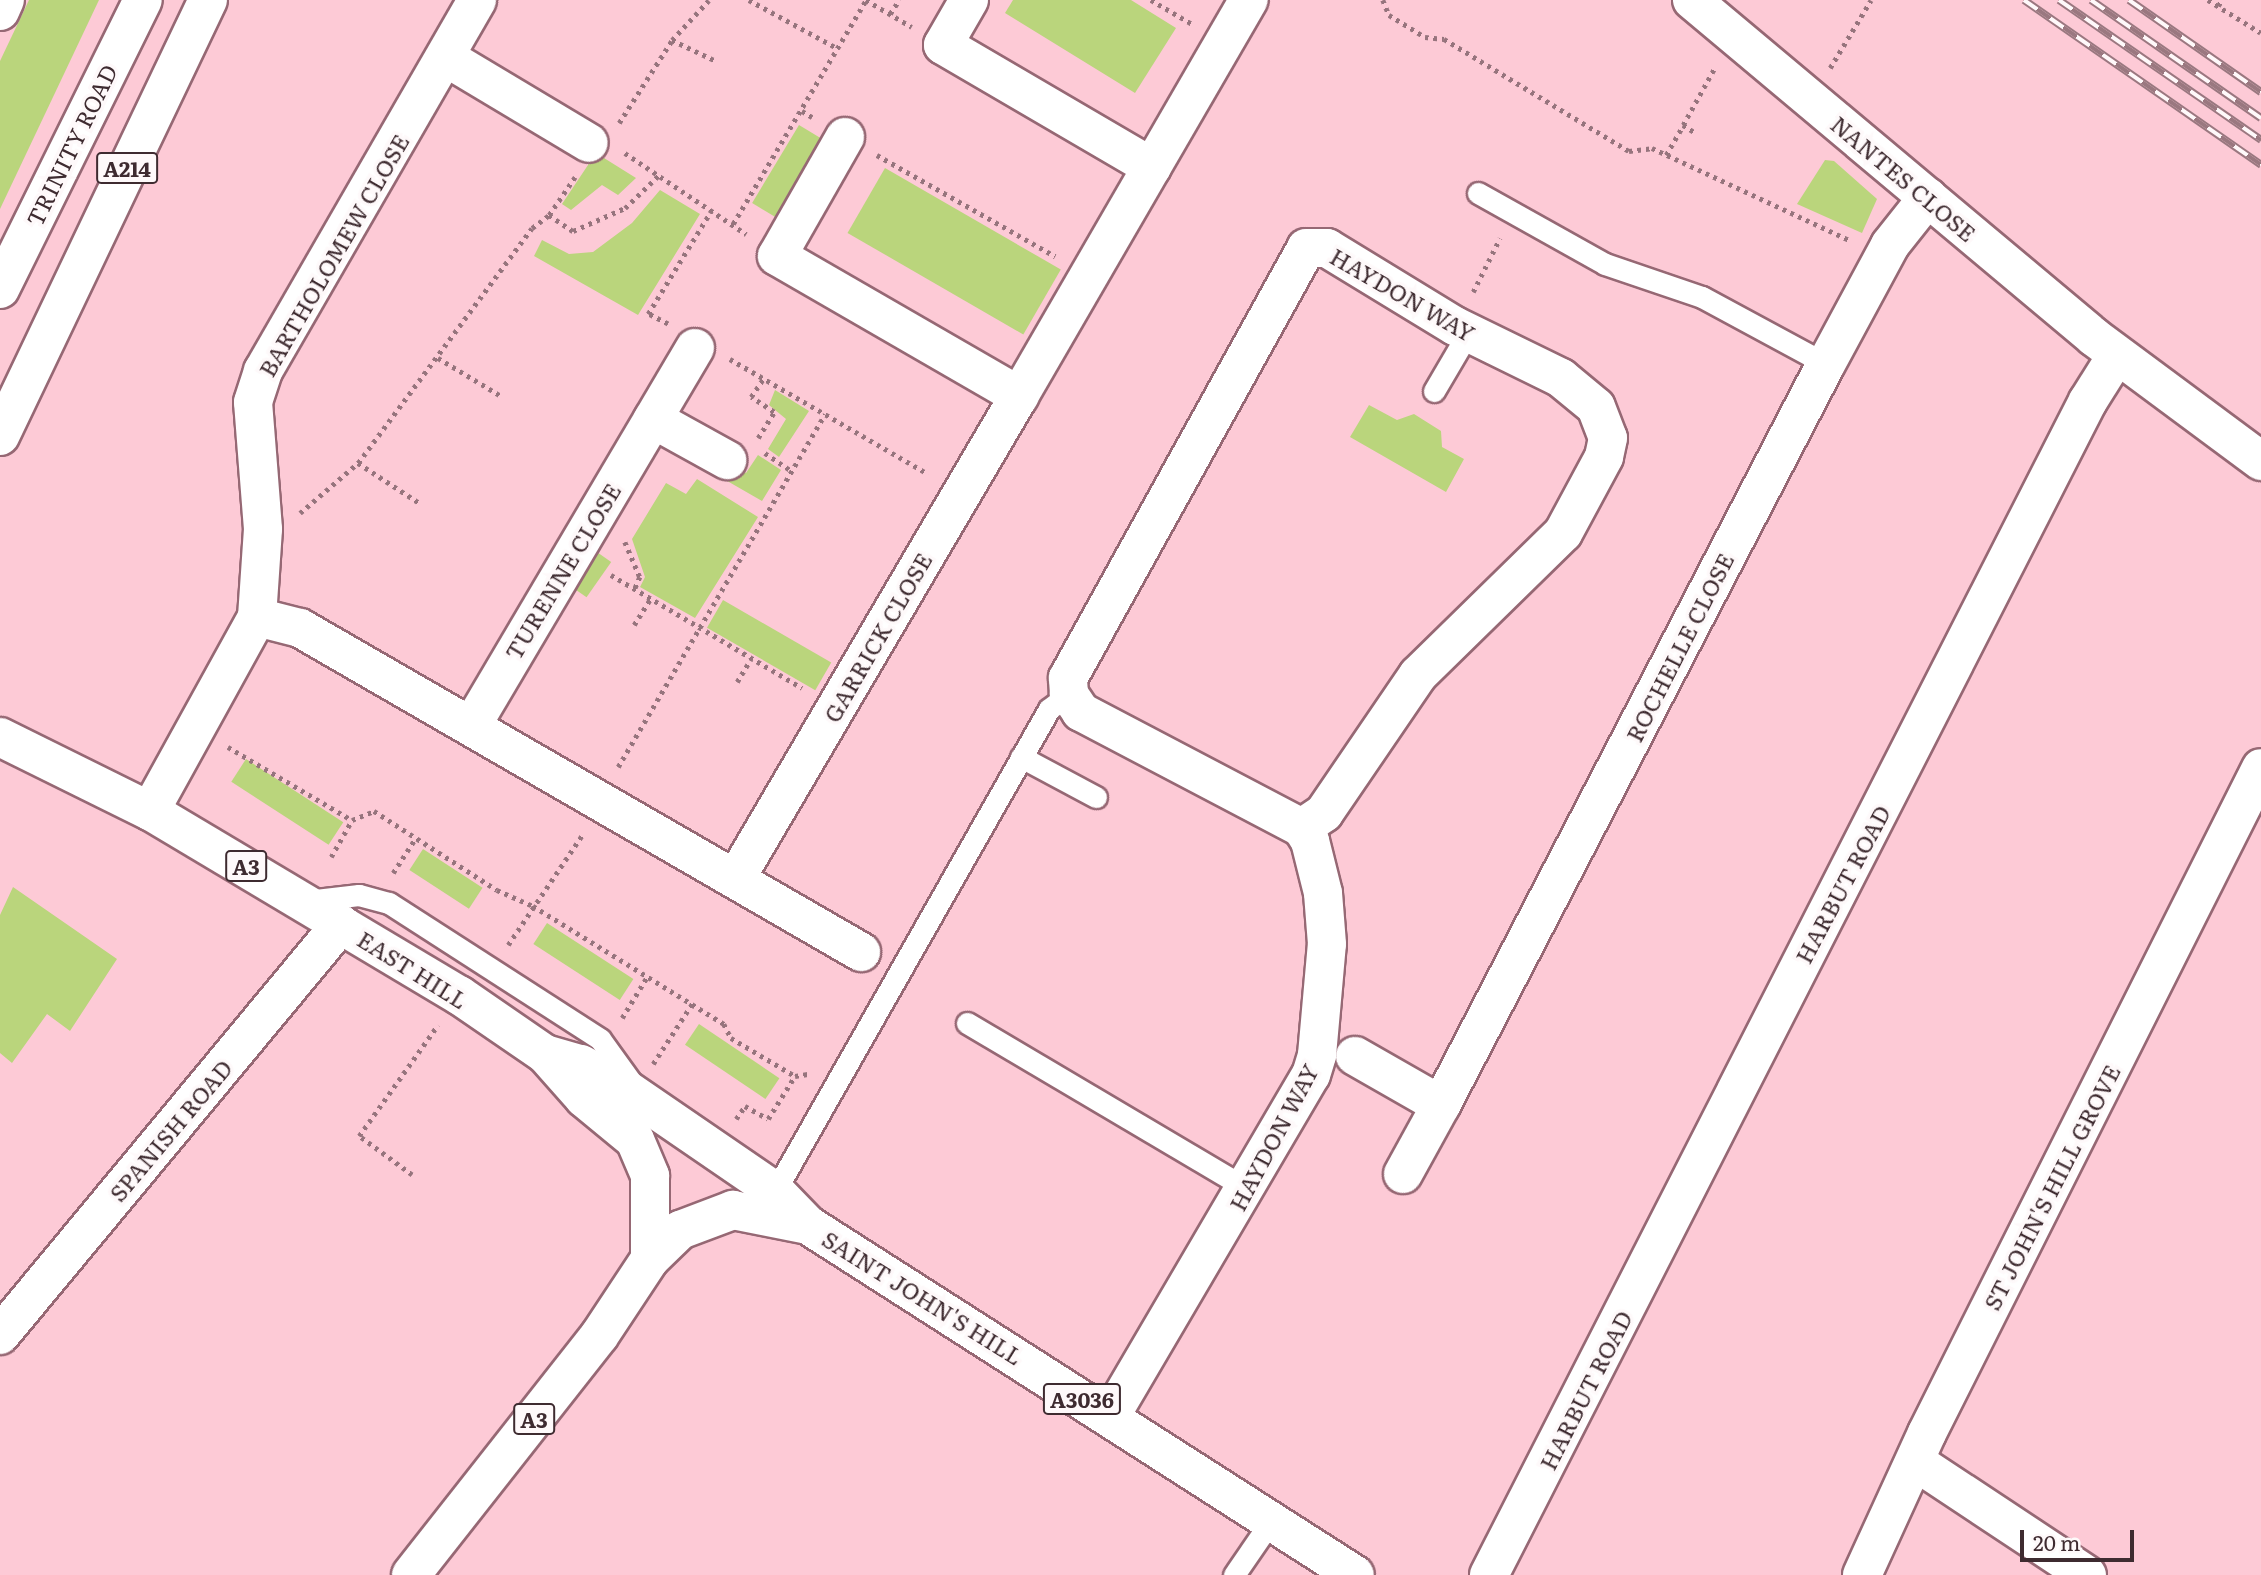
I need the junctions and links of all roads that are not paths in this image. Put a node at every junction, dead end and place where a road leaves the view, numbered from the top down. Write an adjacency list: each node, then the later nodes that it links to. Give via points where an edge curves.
1 (5, 0): 8 (main road)
2 (143, 0): 15 (main road, TRINITY ROAD / A214)
3 (208, 0): 23 (main road, A214)
4 (477, 0): 9 (main road, BARTHOLOMEW CLOSE)
5 (969, 0): 12 (main road, via 943,44)
6 (1249, 0): 12 (main road, GARRICK CLOSE)
7 (1692, 0): 14 (main road, NANTES CLOSE)
8 (0, 10)
9 (447, 58): 11 (main road); 26 (main road, BARTHOLOMEW CLOSE, via 263,371 253,402 263,529)
10 (845, 137): 21 (main road, via 777,256)
11 (593, 143)
12 (1152, 167): 21 (main road, GARRICK CLOSE)
13 (1478, 193): 19 (lane, via 1605,264 1702,297)
14 (1928, 197): 18 (main road, NANTES CLOSE); 19 (main road, ROCHELLE CLOSE, via 1884,256)
15 (0, 289)
16 (1468, 318): 20 (lane); 27 (main road, HAYDON WAY, via 1327,248 1306,248 1068,678); 34 (main road, HAYDON WAY, via 1581,391 1605,421 1604,457 1563,533 1418,675 1324,813)
17 (697, 343): 22 (main road, TURENNE CLOSE)
18 (2117, 355): 25 (main road); 57 (main road, HARBUT ROAD, via 2088,401)
19 (1826, 364): 44 (main road, ROCHELLE CLOSE)
20 (1434, 391)
21 (1019, 396): 35 (main road, GARRICK CLOSE)
22 (653, 419): 24 (main road); 28 (main road, TURENNE CLOSE)
23 (0, 436)
24 (727, 460)
25 (2261, 461)
26 (257, 617): 28 (main road, via 299,628); 33 (main road, BARTHOLOMEW CLOSE)
27 (1069, 694): 30 (lane, via 1049,709); 34 (main road, via 1081,712)
28 (472, 725): 35 (main road)
29 (0, 737): 33 (main road, EAST HILL / A3)
30 (1021, 757): 32 (lane); 47 (lane)
31 (2255, 793): 52 (main road, ST JOHN'S HILL GROVE)
32 (1096, 797)
33 (150, 811): 36 (main road, EAST HILL / A3)
34 (1302, 828): 46 (main road, HAYDON WAY, via 1310,841 1325,904 1327,944 1317,1055 1311,1075)
35 (736, 878): 38 (main road)
36 (304, 901): 37 (main road, EAST HILL / A3); 39 (lane, via 359,895 389,903)
37 (341, 924): 42 (main road, EAST HILL / A3, via 459,995); 50 (main road, SPANISH ROAD)
38 (861, 952)
39 (573, 1021): 42 (lane); 43 (lane, via 600,1039)
40 (967, 1023): 46 (lane)
41 (1356, 1056): 44 (main road)
42 (570, 1072): 43 (main road, EAST HILL / A3036); 49 (main road, A3, via 635,1140 650,1176)
43 (648, 1105): 47 (main road, EAST HILL / A3036)
44 (1441, 1105): 45 (main road, ROCHELLE CLOSE)
45 (1403, 1174)
46 (1246, 1188): 51 (main road, HAYDON WAY)
47 (775, 1191): 48 (main road, EAST HILL / A3036)
48 (808, 1225): 49 (main road, A3036, via 733,1210 680,1230); 51 (main road, SAINT JOHN'S HILL / A3036)
49 (650, 1259): 54 (main road, A3, via 599,1336)
50 (0, 1335)
51 (1110, 1417): 53 (main road, SAINT JOHN'S HILL / A3036)
52 (1916, 1462): 58 (main road, ST JOHN'S HILL GROVE); 59 (main road)
53 (1271, 1521): 55 (lane); 56 (main road, SAINT JOHN'S HILL / A3036)
54 (411, 1575)
55 (1234, 1575)
56 (1355, 1575)
57 (1489, 1575)
58 (1862, 1575)
59 (2087, 1575)

